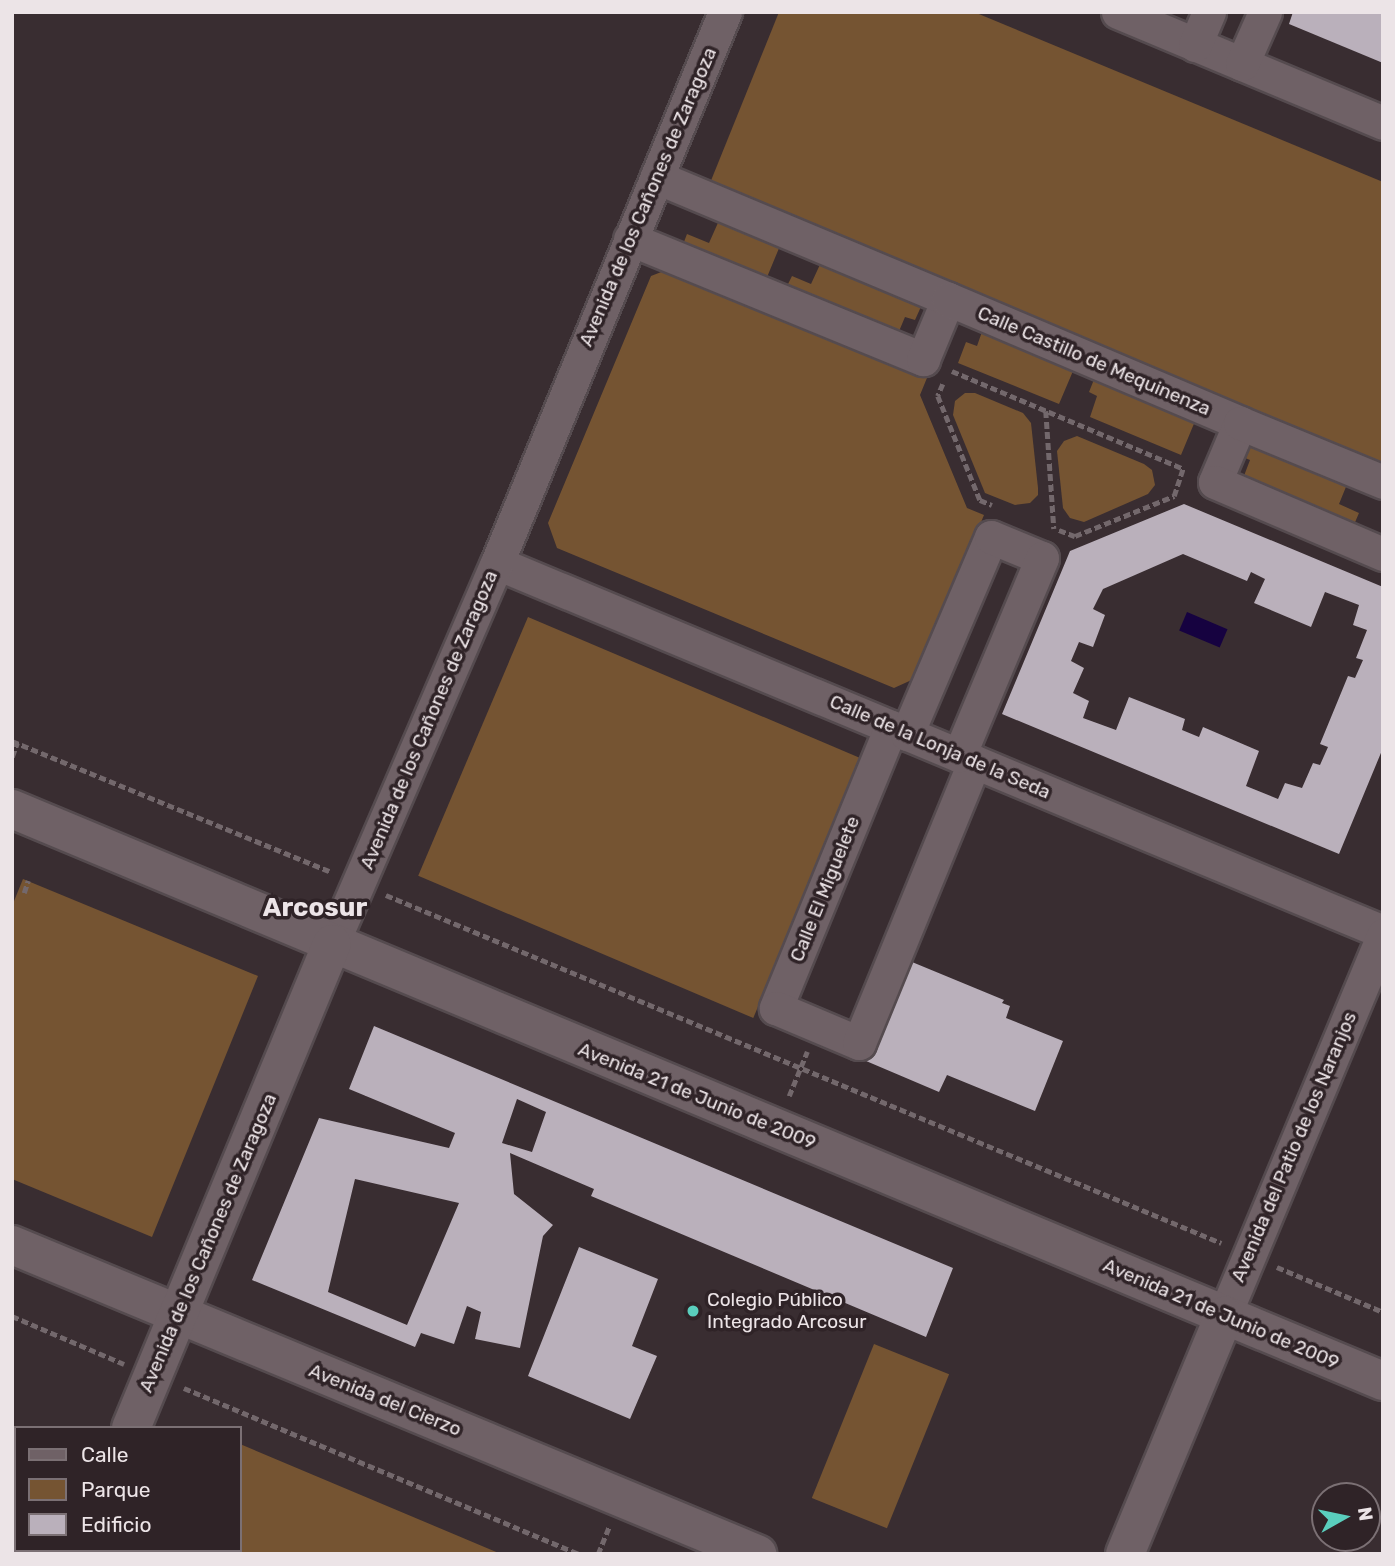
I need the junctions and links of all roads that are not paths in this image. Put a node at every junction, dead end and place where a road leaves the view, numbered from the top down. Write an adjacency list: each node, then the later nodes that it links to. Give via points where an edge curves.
1 (724, 12): 8 (street, Avenida de los Cañones de Zaragoza)
2 (1118, 12): 5 (street)
3 (1209, 12): 5 (street)
4 (1265, 12): 6 (street)
5 (1195, 45): 6 (street)
6 (1242, 64): 7 (street)
7 (1383, 123)
8 (656, 177): 9 (street, Avenida de los Cañones de Zaragoza); 10 (street, Calle Castillo de Mequinenza)
9 (630, 239): 10 (street, via 935,364); 14 (street, Avenida de los Cañones de Zaragoza)
10 (948, 299): 11 (street, Calle Castillo de Mequinenza)
11 (1240, 423): 12 (street, Calle Castillo de Mequinenza); 13 (street, via 1215,482)
12 (1383, 482)
13 (1383, 554)
14 (497, 563): 15 (street, Calle de la Lonja de la Seda); 19 (street, Avenida de los Cañones de Zaragoza)
15 (899, 730): 16 (street, Calle de la Lonja de la Seda); 16 (street, Calle El Miguelete, via 991,537 1048,543); 16 (street, Calle El Miguelete, via 776,1008 859,1043)
16 (966, 758): 18 (street, Calle de la Lonja de la Seda)
17 (12, 810): 19 (main road, Avenida 21 de Junio de 2009)
18 (1383, 933): 22 (street, Avenida del Patio de los Naranjos)
19 (332, 944): 21 (main road, Avenida de los Cañones de Zaragoza); 22 (main road, Avenida 21 de Junio de 2009)
20 (12, 1245): 21 (main road, Avenida del Cierzo)
21 (178, 1315): 24 (main road, Avenida de los Cañones de Zaragoza); 25 (main road, Avenida del Cierzo)
22 (1224, 1316): 23 (main road, Avenida 21 de Junio de 2009); 26 (main road, Avenida del Patio de los Naranjos)
23 (1383, 1381)
24 (132, 1426)
25 (757, 1554)
26 (1125, 1554)

